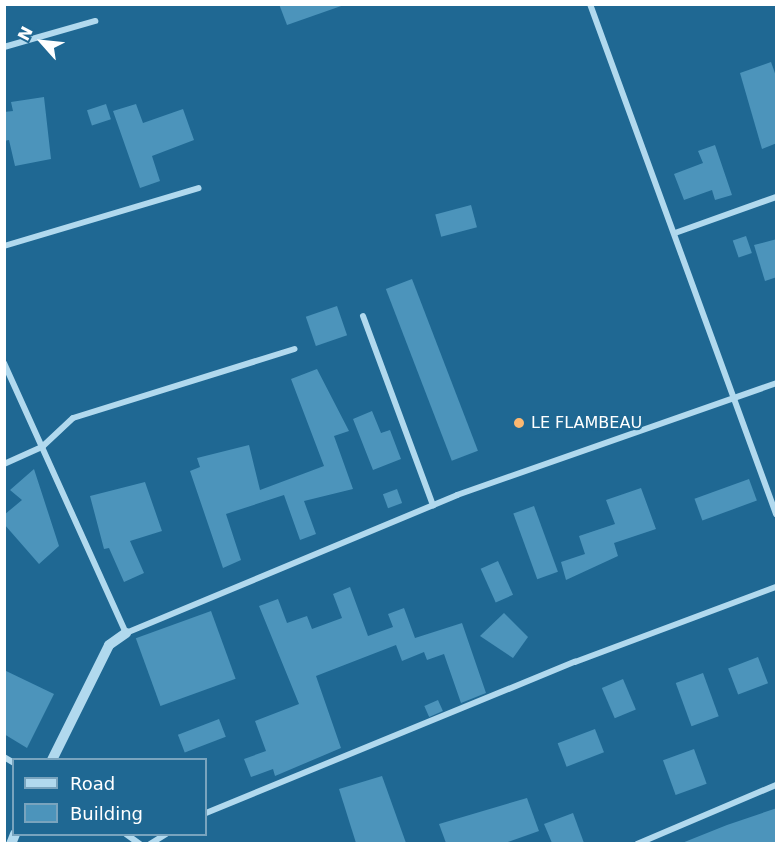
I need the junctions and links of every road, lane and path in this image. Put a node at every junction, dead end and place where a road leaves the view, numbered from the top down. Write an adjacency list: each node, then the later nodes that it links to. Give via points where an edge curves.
1 (590, 4): 6 (street, via 611,75)
2 (95, 21): 3 (street)
3 (4, 47)
4 (200, 188): 7 (street)
5 (777, 197): 6 (street)
6 (675, 233): 12 (street)
7 (4, 246)
8 (363, 316): 15 (street)
9 (295, 350): 13 (street, via 73,418)
10 (4, 363): 13 (street)
11 (777, 383): 12 (street)
12 (735, 401): 15 (street); 16 (street)
13 (42, 447): 14 (street); 18 (street)
14 (4, 464)
15 (433, 505): 18 (street)
16 (777, 514)
17 (777, 587): 21 (street, via 575,662)
18 (126, 633): 19 (street, via 109,645)
19 (52, 758)
20 (777, 785): 22 (street)
21 (207, 813)
22 (637, 843)

